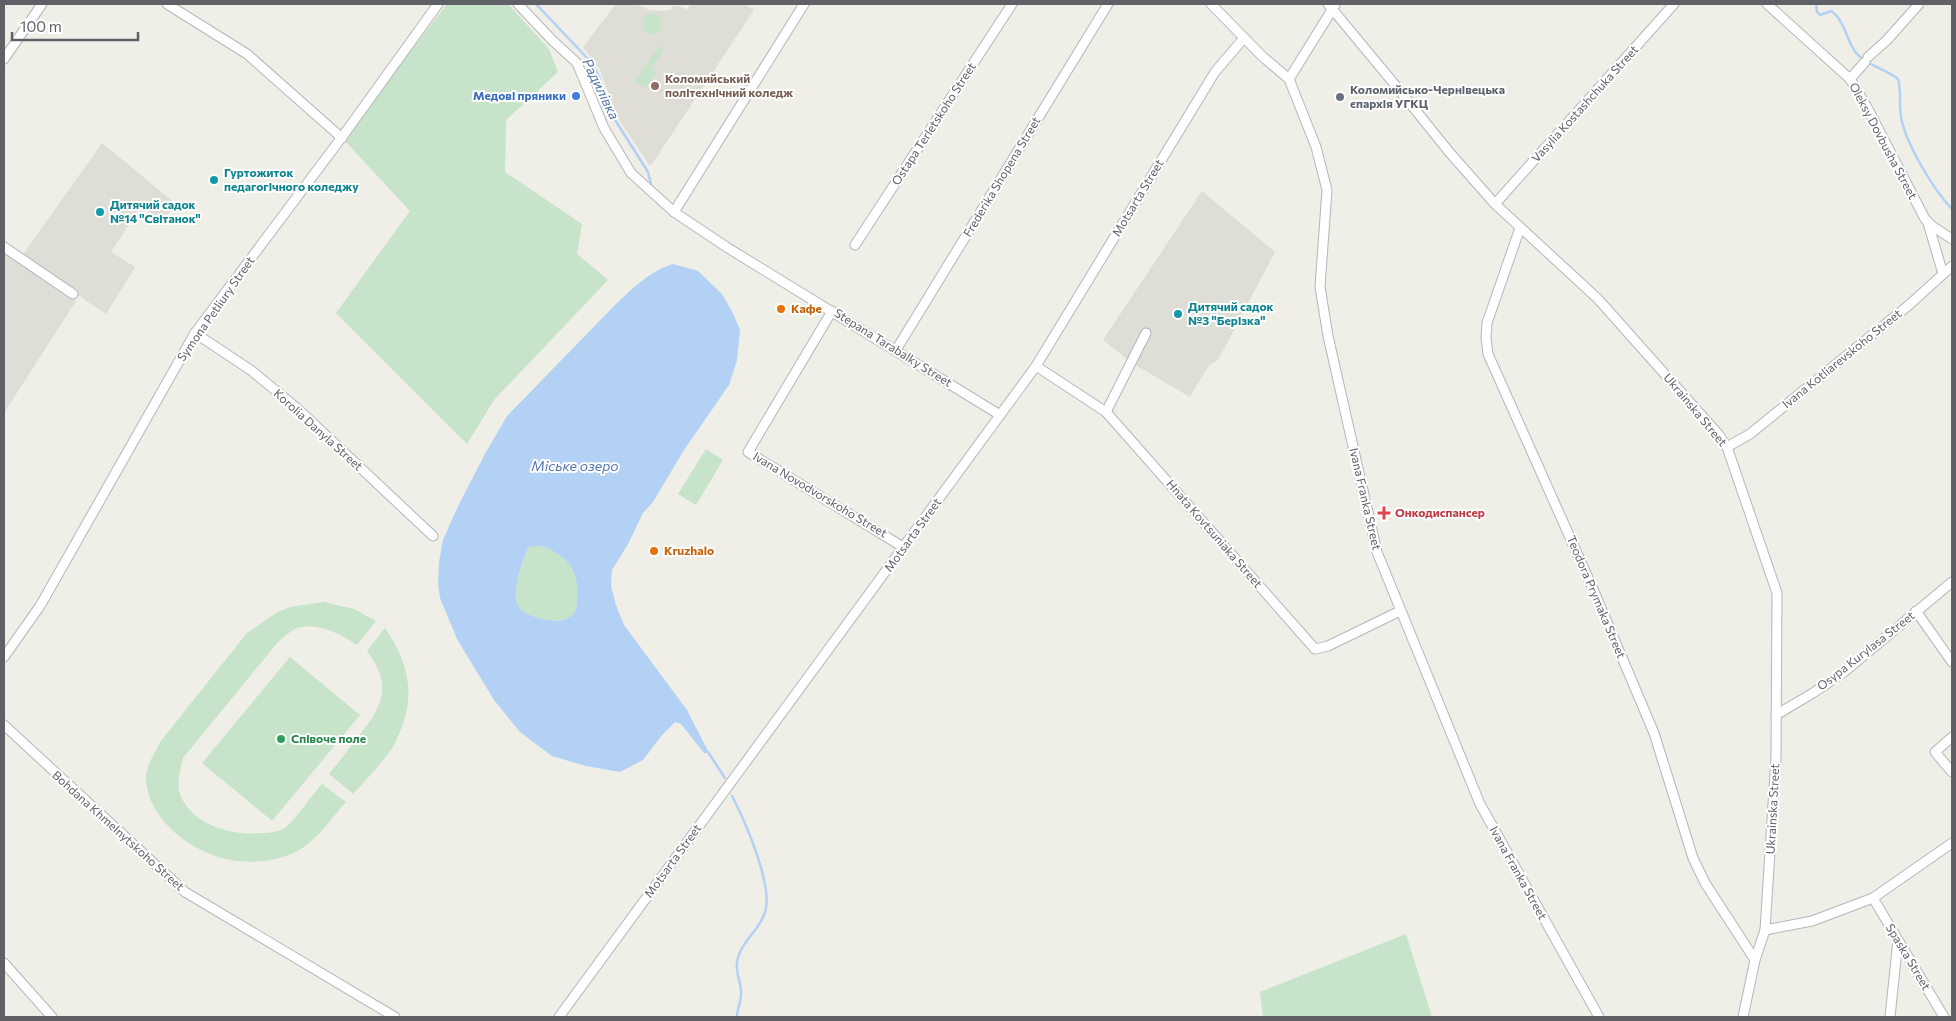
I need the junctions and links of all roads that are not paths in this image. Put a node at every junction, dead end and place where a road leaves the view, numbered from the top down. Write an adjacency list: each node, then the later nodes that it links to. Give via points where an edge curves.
1 (42, 4): 14 (street)
2 (167, 4): 17 (street, via 248,54)
3 (438, 4): 17 (street, Symona Petliury Street)
4 (518, 4): 19 (street, Stepana Tarabalky Street, via 577,63 604,128 624,163 639,182)
5 (804, 4): 19 (street)
6 (1012, 4): 23 (street, Ostapa Terletskoho Street)
7 (1108, 4): 31 (street, Frederika Shopena Street)
8 (1211, 4): 13 (street, Ivana Franka Street)
9 (1674, 4): 18 (street, Vasylia Kostashchuka Street)
10 (1767, 4): 16 (street, Oleksy Dovbusha Street)
11 (1919, 4): 16 (street)
12 (1332, 5): 15 (street); 18 (street, Ukrainska Street, via 1450,154)
13 (1244, 38): 15 (street, Ivana Franka Street); 32 (street, Motsarta Street, via 1215,72)
14 (4, 59)
15 (1289, 79): 39 (street, Ivana Franka Street, via 1326,182 1320,277 1328,336 1374,545)
16 (1850, 79): 20 (street, Oleksy Dovbusha Street)
17 (342, 138): 29 (street, Symona Petliury Street)
18 (1495, 204): 21 (street, Ukrainska Street)
19 (674, 212): 28 (street, Stepana Tarabalky Street, via 735,253)
20 (1928, 223): 22 (street, Oleksy Dovbusha Street); 26 (street)
21 (1520, 228): 35 (street, Ukrainska Street, via 1598,299); 51 (street, Teodora Prymaka Street, via 1486,322 1488,354 1654,734 1704,883)
22 (1952, 239)
23 (856, 245)
24 (4, 247): 27 (street)
25 (1952, 266): 26 (street, Ivana Kotliarevskoho Street)
26 (1943, 274): 35 (street, Ivana Kotliarevskoho Street, via 1757,428)
27 (73, 294)
28 (832, 310): 31 (street, Stepana Tarabalky Street); 37 (street, Ivana Novodvorskoho Street, via 748,452)
29 (196, 333): 36 (street, Korolia Danyla Street, via 252,371 299,410); 41 (street, Symona Petliury Street, via 40,606)
30 (1146, 333): 33 (street)
31 (896, 350): 34 (street, Stepana Tarabalky Street)
32 (1036, 366): 33 (street, Hnata Kovtsuniaka Street); 34 (street, Motsarta Street)
33 (1106, 412): 39 (street, Hnata Kovtsuniaka Street, via 1315,649 1328,646)
34 (1000, 415): 37 (street, Motsarta Street)
35 (1727, 448): 43 (street, Ukrainska Street, via 1777,593)
36 (433, 536)
37 (903, 547): 55 (street, Motsarta Street)
38 (1952, 582): 40 (street, Osypa Kurylasa Street)
39 (1400, 611): 56 (street, Ivana Franka Street, via 1480,804)
40 (1916, 611): 42 (street); 43 (street, Osypa Kurylasa Street, via 1844,672)
41 (4, 657)
42 (1952, 662)
43 (1776, 714): 49 (street, Ukrainska Street)
44 (4, 725): 54 (street, Bohdana Khmelnytskoho Street, via 185,892)
45 (1952, 737): 46 (street, via 1935,752)
46 (1952, 772)
47 (1952, 843): 48 (street)
48 (1873, 898): 49 (street, via 1812,921); 50 (street, Spaska Street)
49 (1765, 930): 51 (street, Ukrainska Street)
50 (1898, 940): 58 (street); 59 (street, Spaska Street)
51 (1755, 960): 57 (street, Ukrainska Street)
52 (4, 963): 53 (street)
53 (52, 1017)
54 (395, 1017)
55 (559, 1017)
56 (1599, 1017)
57 (1743, 1017)
58 (1890, 1017)
59 (1944, 1017)

